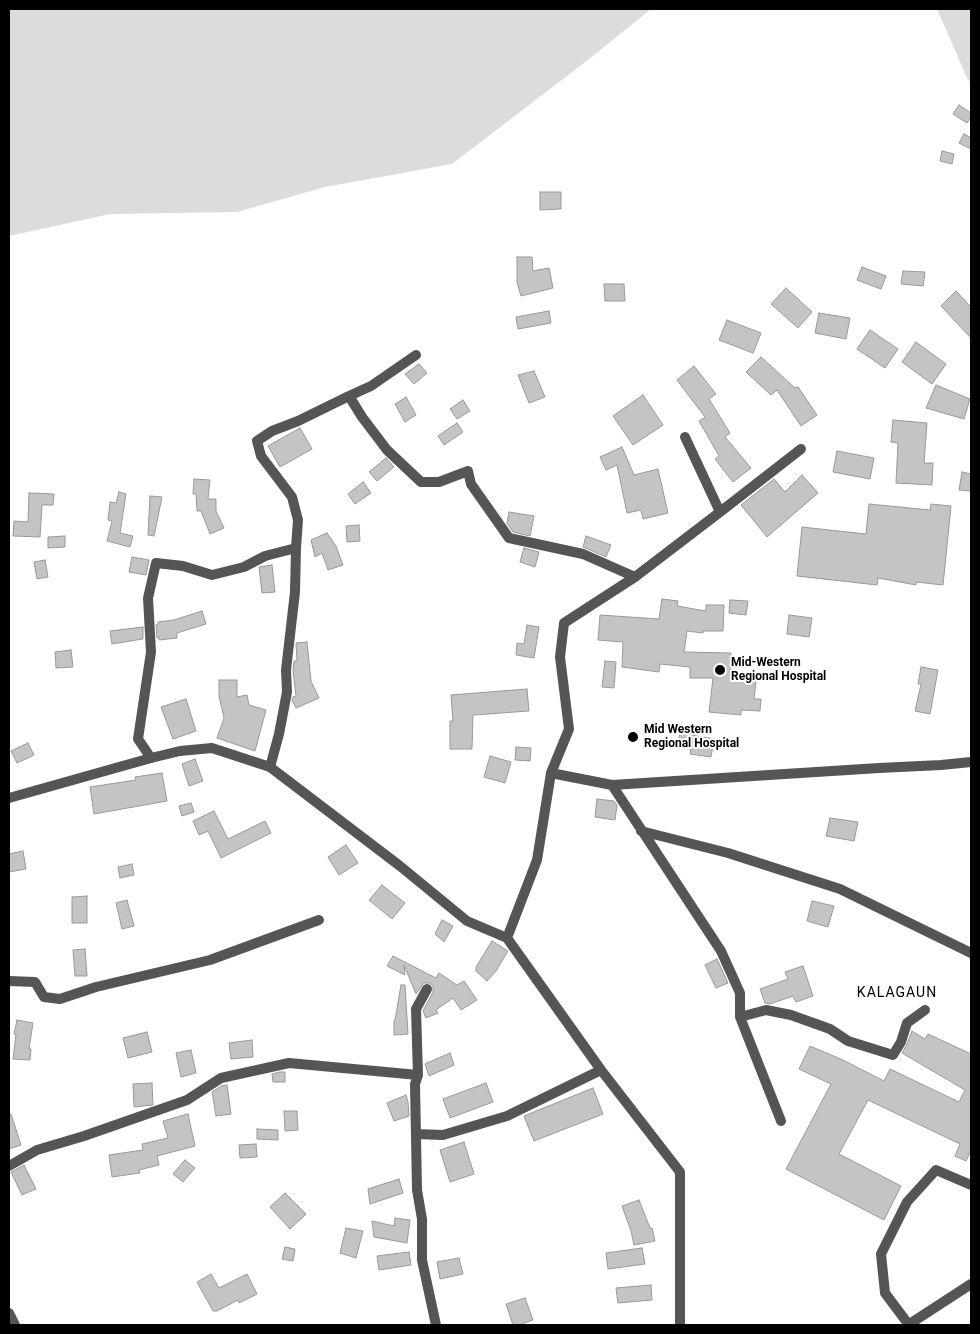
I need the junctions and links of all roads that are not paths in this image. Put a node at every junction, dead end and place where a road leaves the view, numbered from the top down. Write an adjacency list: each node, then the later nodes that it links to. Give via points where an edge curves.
1 (416, 356): 2 (street, via 371,386)
2 (349, 396): 6 (street, via 257,441 260,456 292,497 298,520); 7 (street, via 387,450 421,482 439,482 468,471 471,484 509,538 583,554)
3 (685, 437): 5 (street)
4 (801, 449): 5 (street)
5 (720, 512): 7 (street)
6 (296, 548): 8 (street, via 212,575 183,566 156,563 148,598 151,652 138,740); 10 (street, via 287,692)
7 (635, 577): 11 (street, via 564,622 560,657 569,729)
8 (151, 758): 10 (street, via 212,748); 13 (street)
9 (971, 762): 12 (street)
10 (270, 767): 16 (street, via 467,921)
11 (551, 773): 12 (street); 16 (street, via 538,860)
12 (612, 785): 14 (street)
13 (9, 798)
14 (641, 831): 17 (street, via 728,853 840,889); 21 (street, via 721,951 740,993)
15 (319, 920): 18 (street, via 210,960 96,987 60,999 44,996 35,982)
16 (507, 938): 22 (street)
17 (971, 954)
18 (9, 981)
19 (427, 990): 23 (street, via 416,1009)
20 (925, 1010): 21 (street, via 907,1023 893,1055 848,1041 830,1029 791,1015 766,1010)
21 (740, 1017): 24 (street)
22 (601, 1070): 25 (street, via 507,1116 443,1135); 32 (street, via 680,1172)
23 (418, 1075): 25 (street, via 414,1084); 26 (street, via 289,1063 221,1078 187,1100 37,1150)
24 (781, 1120)
25 (416, 1134): 31 (street, via 422,1260)
26 (9, 1166)
27 (971, 1185): 33 (street, via 936,1170 908,1202 881,1254 885,1293)
28 (971, 1284): 33 (street)
29 (9, 1313): 30 (street)
30 (15, 1325)
31 (436, 1325)
32 (680, 1325)
33 (908, 1325)

